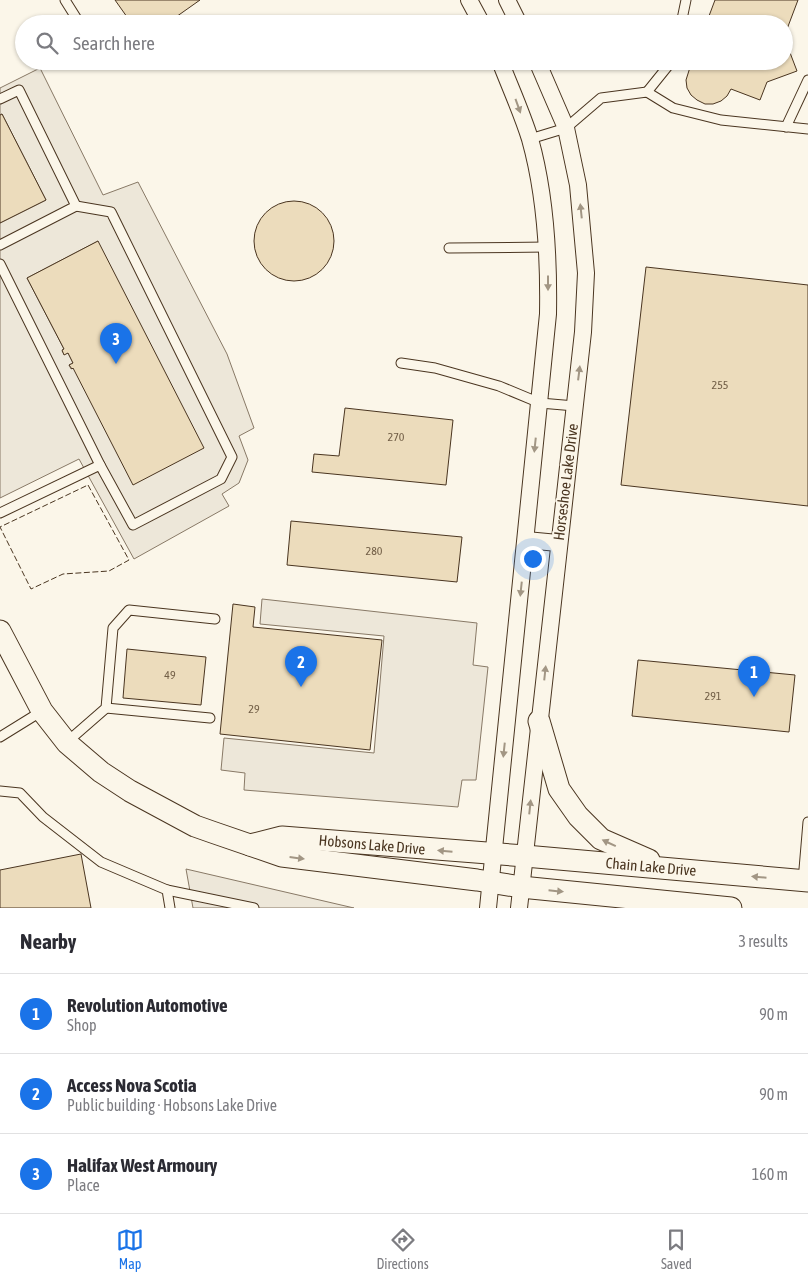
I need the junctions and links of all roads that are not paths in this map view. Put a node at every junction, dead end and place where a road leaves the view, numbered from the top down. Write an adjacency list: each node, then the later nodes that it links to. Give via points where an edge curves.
1 (65, 0): 5 (lane)
2 (470, 0): 6 (street)
3 (507, 0): 7 (street)
4 (686, 0): 8 (lane)
5 (74, 15)
6 (478, 15)
7 (514, 15)
8 (683, 15)
9 (503, 70): 18 (street, one-way to 18)
10 (541, 70): 16 (street, Horseshoe Lake Drive)
11 (665, 70): 13 (lane)
12 (808, 80): 15 (lane)
13 (647, 92): 15 (lane, via 673,108 720,120); 16 (lane, via 601,98)
14 (0, 100): 19 (lane, via 19,90)
15 (786, 127): 17 (lane)
16 (566, 128): 18 (lane); 26 (street, Horseshoe Lake Drive, one-way to 16, via 586,273 578,185)
17 (808, 129)
18 (530, 139): 21 (street, via 540,182)
19 (76, 206): 20 (lane); 27 (lane, via 111,212 232,457 221,479 134,525)
20 (0, 245)
21 (547, 247): 22 (lane); 25 (street, one-way to 25, via 548,314)
22 (449, 248)
23 (0, 264): 27 (lane)
24 (401, 363): 25 (lane, via 435,368 499,386)
25 (540, 404): 26 (lane); 29 (street, one-way to 29)
26 (575, 406): 30 (street, Horseshoe Lake Drive)
27 (100, 465): 28 (lane)
28 (0, 513)
29 (526, 540): 30 (street); 42 (street, one-way to 42)
30 (558, 543): 36 (street, Horseshoe Lake Drive, one-way to 30)
31 (215, 619): 33 (lane, via 129,610 113,628)
32 (0, 631): 34 (street, Hobsons Lake Drive)
33 (106, 708): 35 (lane); 38 (lane)
34 (42, 711): 37 (lane); 38 (street, Hobsons Lake Drive)
35 (210, 718)
36 (539, 721): 43 (street, Horseshoe Lake Drive, one-way to 36); 44 (street, one-way to 36, via 601,839 578,816 559,789)
37 (0, 737)
38 (67, 743): 41 (street, Hobsons Lake Drive, via 102,772 146,800 195,826)
39 (0, 791): 47 (lane, via 20,793 43,817 101,862)
40 (808, 822): 45 (lane)
41 (250, 845): 42 (street, Hobsons Lake Drive, one-way to 41, via 282,838); 46 (street, Hobsons Lake Drive, one-way to 46, via 282,856)
42 (494, 854): 43 (street, Chain Lake Drive); 46 (street)
43 (525, 856): 44 (street, Chain Lake Drive); 48 (street, Horseshoe Lake Drive)
44 (670, 868): 45 (street, Chain Lake Drive, one-way to 44)
45 (806, 881)
46 (490, 882): 48 (street); 51 (street)
47 (167, 890): 49 (lane); 50 (lane)
48 (520, 898): 52 (street, one-way to 52)
49 (170, 908)
50 (254, 908)
51 (488, 908)
52 (731, 908)

